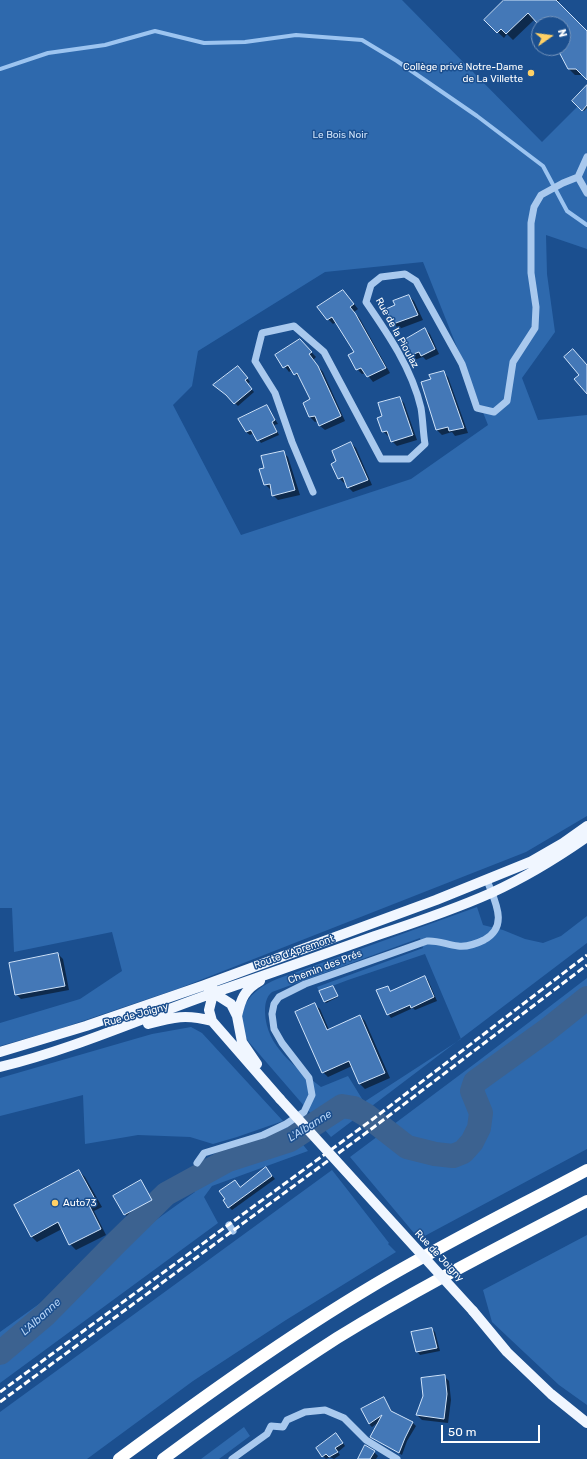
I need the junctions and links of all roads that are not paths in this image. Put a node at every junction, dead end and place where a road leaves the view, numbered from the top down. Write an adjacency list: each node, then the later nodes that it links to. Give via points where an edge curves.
1 (587, 157): 2 (street)
2 (578, 177): 3 (street); 4 (street, Rue de la Pioulaz, via 545,192 534,207 531,223 531,273 536,307 535,328 513,362 507,401 494,412 477,408 462,364 416,281 405,274 381,277 371,285 366,302 409,374 420,408 425,444 409,459 381,459 324,352 294,326 262,333 255,360 275,393)
3 (587, 193)
4 (313, 492)
5 (587, 826): 7 (main road, Route d'Apremont, via 530,862)
6 (587, 838): 8 (main road, Route d'Apremont)
7 (486, 880): 8 (street, Chemin des Prés); 10 (main road, Route d'Apremont)
8 (491, 893): 9 (main road, Route d'Apremont); 19 (street, Chemin des Prés, via 499,921 496,930 480,942 462,946 427,941 305,984 279,997 274,1004 272,1022 282,1043 309,1078 312,1095 304,1112 263,1135 204,1153)
9 (277, 971): 12 (main road, Route d'Apremont); 13 (main road, Rue de Joigny, via 251,986 241,1000)
10 (217, 979): 11 (main road, Route d'Apremont); 12 (main road)
11 (202, 986): 12 (main road, Rue de Joigny); 16 (main road, Route d'Apremont)
12 (214, 993): 13 (main road, Rue de Joigny, via 230,1004); 14 (main road, via 209,1010); 15 (main road, Route d'Apremont)
13 (237, 1016): 18 (main road, Rue de Joigny, via 242,1042)
14 (212, 1021): 15 (main road, Rue de Joigny, via 180,1016); 18 (main road, Rue de Joigny)
15 (90, 1040): 17 (main road, Route d'Apremont)
16 (0, 1052)
17 (0, 1067)
18 (280, 1099): 22 (main road, Rue de Joigny, bridge, via 507,1352 551,1394)
19 (198, 1163)
20 (587, 1170): 23 (highway, via 374,1285 280,1344)
21 (587, 1201): 24 (highway, via 338,1338 237,1405)
22 (587, 1423)
23 (119, 1459)
24 (163, 1459)
25 (232, 1459): 26 (street, via 267,1434 271,1426 283,1427 287,1420 305,1412 325,1410 344,1418 366,1440)
26 (397, 1459)

